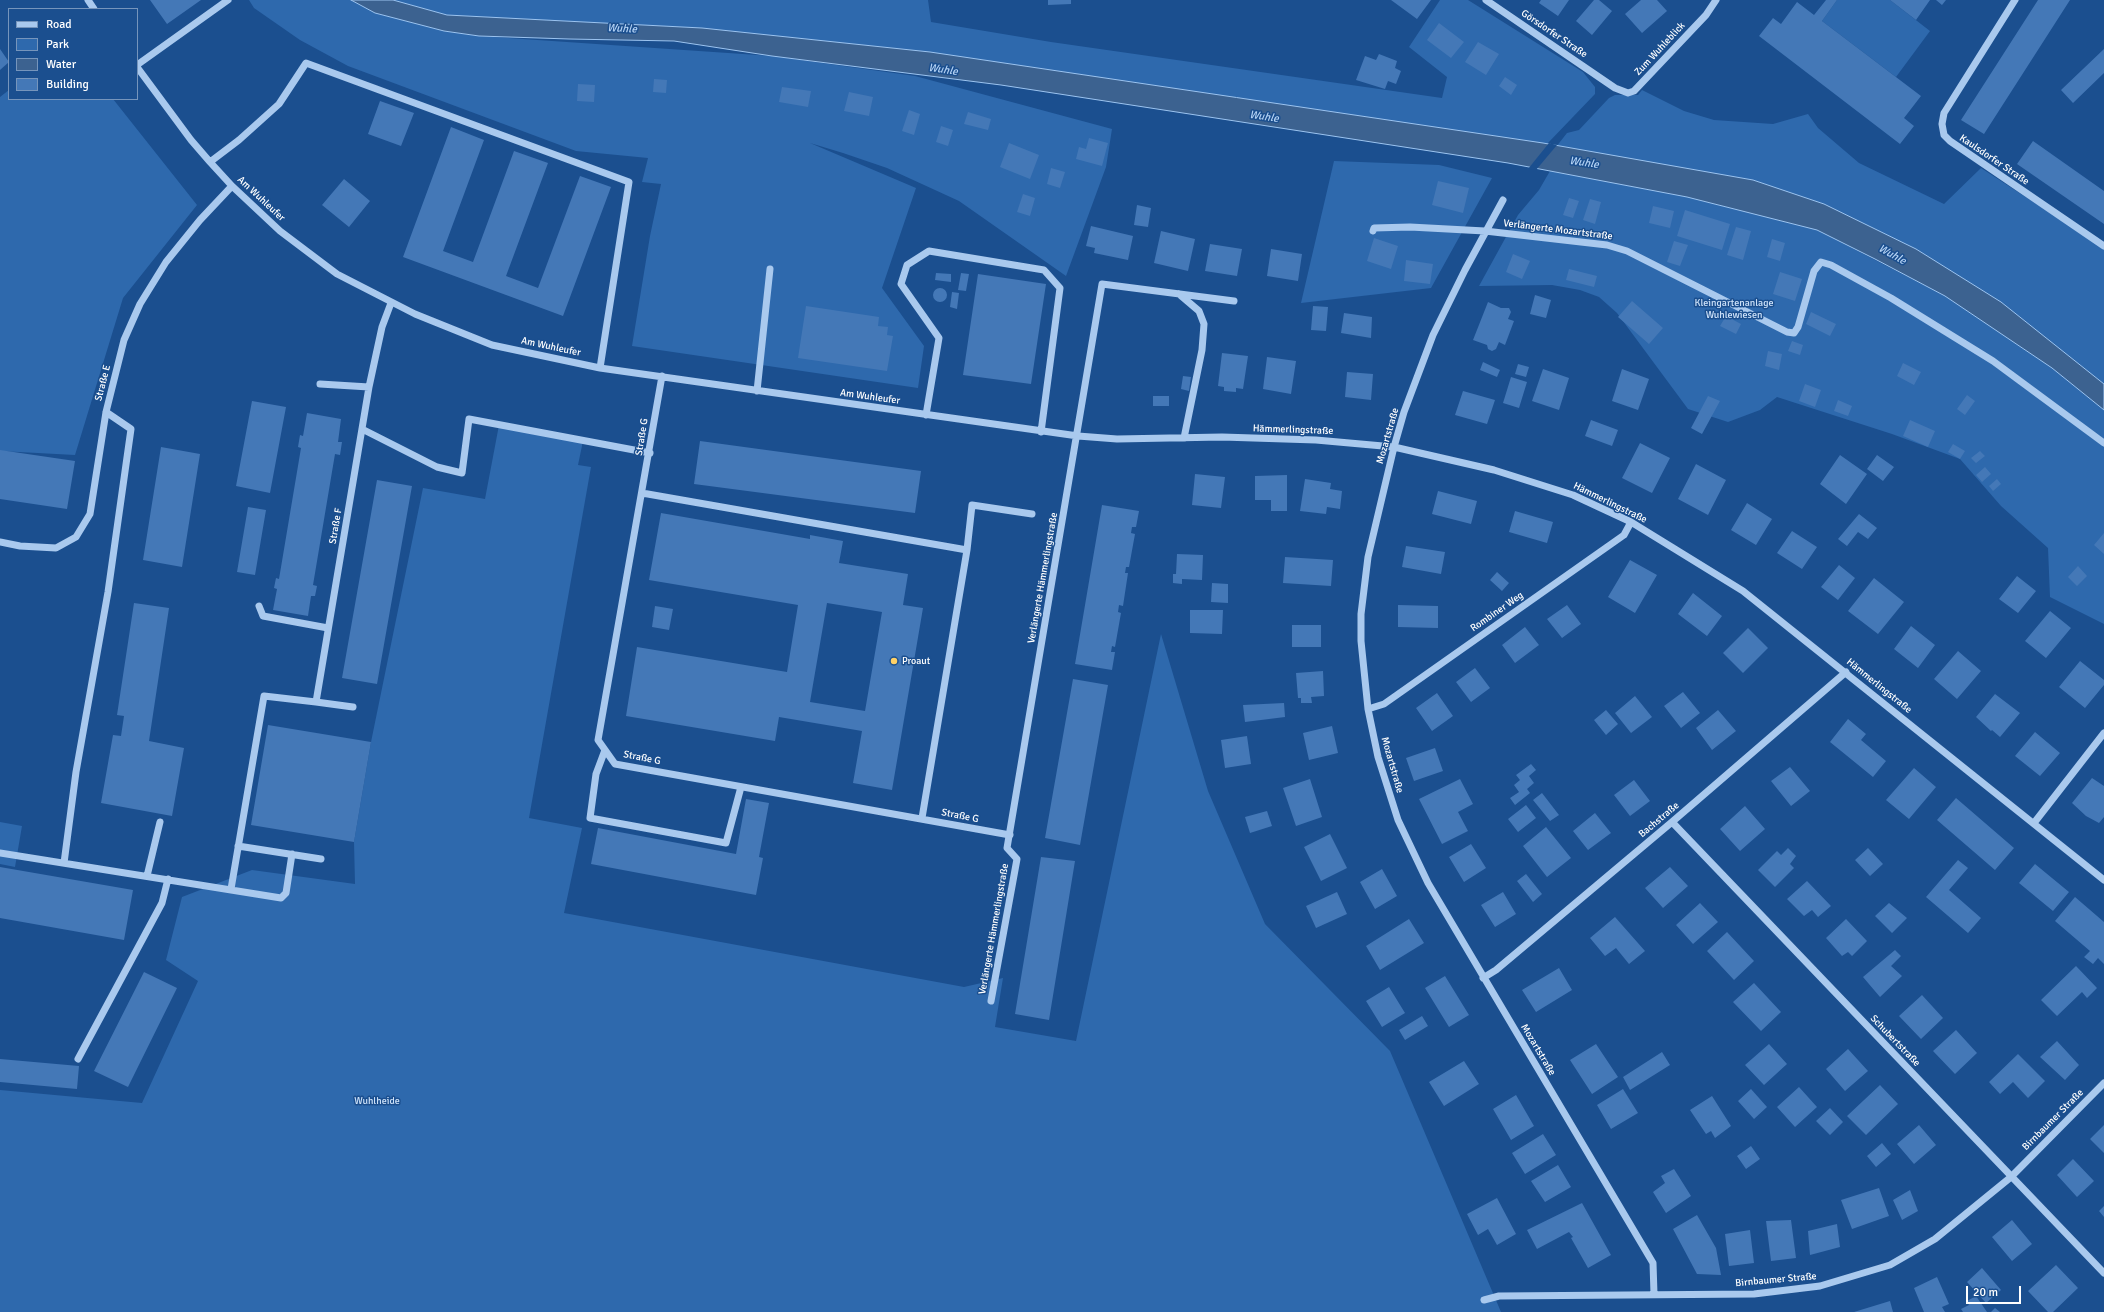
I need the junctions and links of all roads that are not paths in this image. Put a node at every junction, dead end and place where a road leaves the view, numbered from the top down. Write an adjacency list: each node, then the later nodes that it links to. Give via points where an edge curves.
1 (228, 0): 5 (street)
2 (1486, 0): 7 (street, Görsdorfer Straße)
3 (1716, 0): 7 (street, Zum Wuhleblick, via 1706,15 1634,91 1628,93)
4 (2015, 0): 13 (street, Kaulsdorfer Straße, via 1944,113 1944,135)
5 (138, 65)
6 (138, 67): 8 (street, Am Wuhleufer)
7 (1611, 85)
8 (210, 162): 9 (street, Am Wuhleufer); 18 (street, via 279,104 306,63 629,182)
9 (232, 186): 17 (street, Am Wuhleufer, via 280,231 337,274); 23 (street, Straße E, via 166,262 140,304 124,340)
10 (1503, 200): 12 (street, Mozartstraße)
11 (1373, 231): 12 (street, Verlängerte Mozartstraße, via 1374,228 1410,227)
12 (1485, 231): 30 (street, Verlängerte Mozartstraße, via 1607,245 1627,251 1787,332 1794,333 1814,271 1821,262 1831,265 1994,361); 31 (street, Mozartstraße, via 1431,341 1404,412)
13 (2104, 246)
14 (770, 269): 22 (street)
15 (1180, 294): 16 (street, Verlängerte Hämmerlingstraße); 28 (street, Verlängerte Hämmerlingstraße, via 1102,284); 29 (street, via 1199,311 1204,324 1202,350)
16 (1234, 301)
17 (391, 303): 18 (street, Am Wuhleufer, via 437,325 492,345); 21 (street, Straße F, via 382,326)
18 (600, 368): 19 (street, Am Wuhleufer)
19 (662, 376): 22 (street, Am Wuhleufer); 32 (street, Straße G)
20 (320, 384): 21 (street)
21 (370, 387): 25 (street, Straße F)
22 (756, 391): 24 (street, Am Wuhleufer)
23 (106, 412): 36 (street, Straße E, via 90,514 76,537 56,548); 56 (street, via 131,429 108,592 76,772)
24 (926, 415): 26 (street, Am Wuhleufer); 26 (street, via 939,338 901,284 907,265 929,251 1044,270 1060,288)
25 (362, 429): 32 (street, via 437,467 462,473 469,419); 39 (street, Straße F)
26 (1041, 432): 27 (street, Am Wuhleufer)
27 (1062, 434): 28 (street, Hämmerlingstraße)
28 (1078, 436): 29 (street, Hämmerlingstraße, via 1117,439); 51 (street, Verlängerte Hämmerlingstraße)
29 (1184, 438): 31 (street, Hämmerlingstraße, via 1316,440)
30 (2104, 444)
31 (1394, 447): 35 (street, Hämmerlingstraße, via 1494,470 1573,495); 43 (street, Mozartstraße, via 1368,557 1361,614)
32 (650, 453): 33 (street, Straße G)
33 (642, 494): 37 (street); 45 (street, Straße G, via 598,740)
34 (1032, 514): 37 (street, via 972,505)
35 (1631, 522): 40 (street, Hämmerlingstraße, via 1743,591); 43 (street, Rombiner Weg, via 1624,535 1384,704)
36 (0, 542)
37 (967, 550): 47 (street)
38 (259, 606): 39 (street, via 263,616)
39 (328, 628): 41 (street, Straße F)
40 (1846, 672): 49 (street, Bachstraße); 50 (street, Hämmerlingstraße)
41 (316, 702): 42 (street); 52 (street, via 264,696)
42 (353, 707)
43 (1368, 709): 61 (street, Mozartstraße, via 1378,757 1398,820 1438,903)
44 (2104, 733): 50 (street)
45 (605, 750): 46 (street, Straße G, via 615,764); 46 (street, via 596,774 590,818 726,843)
46 (740, 787): 47 (street, Straße G)
47 (922, 818): 51 (street, Straße G)
48 (160, 822): 57 (street)
49 (1672, 822): 61 (street, Bachstraße, via 1496,970); 65 (street, Schubertstraße)
50 (2034, 824): 59 (street, Hämmerlingstraße)
51 (1010, 835): 62 (street, Verlängerte Hämmerlingstraße, via 1007,848 1017,859)
52 (238, 846): 54 (street); 60 (street)
53 (0, 853): 56 (street)
54 (292, 854): 55 (street); 60 (street, via 286,893 281,898)
55 (321, 859)
56 (64, 863): 57 (street)
57 (147, 876): 58 (street)
58 (168, 879): 60 (street); 63 (street, via 162,903)
59 (2104, 880)
60 (231, 889)
61 (1483, 978): 67 (street, Mozartstraße, via 1653,1263)
62 (991, 1002)
63 (78, 1059)
64 (2104, 1083): 65 (street, Birnbaumer Straße)
65 (2011, 1177): 66 (street, Schubertstraße); 67 (street, Birnbaumer Straße, via 1935,1239 1890,1265 1854,1277 1820,1286 1754,1294)
66 (2104, 1273)
67 (1654, 1294): 68 (street, Birnbaumer Straße, via 1499,1296)
68 (1484, 1300)

